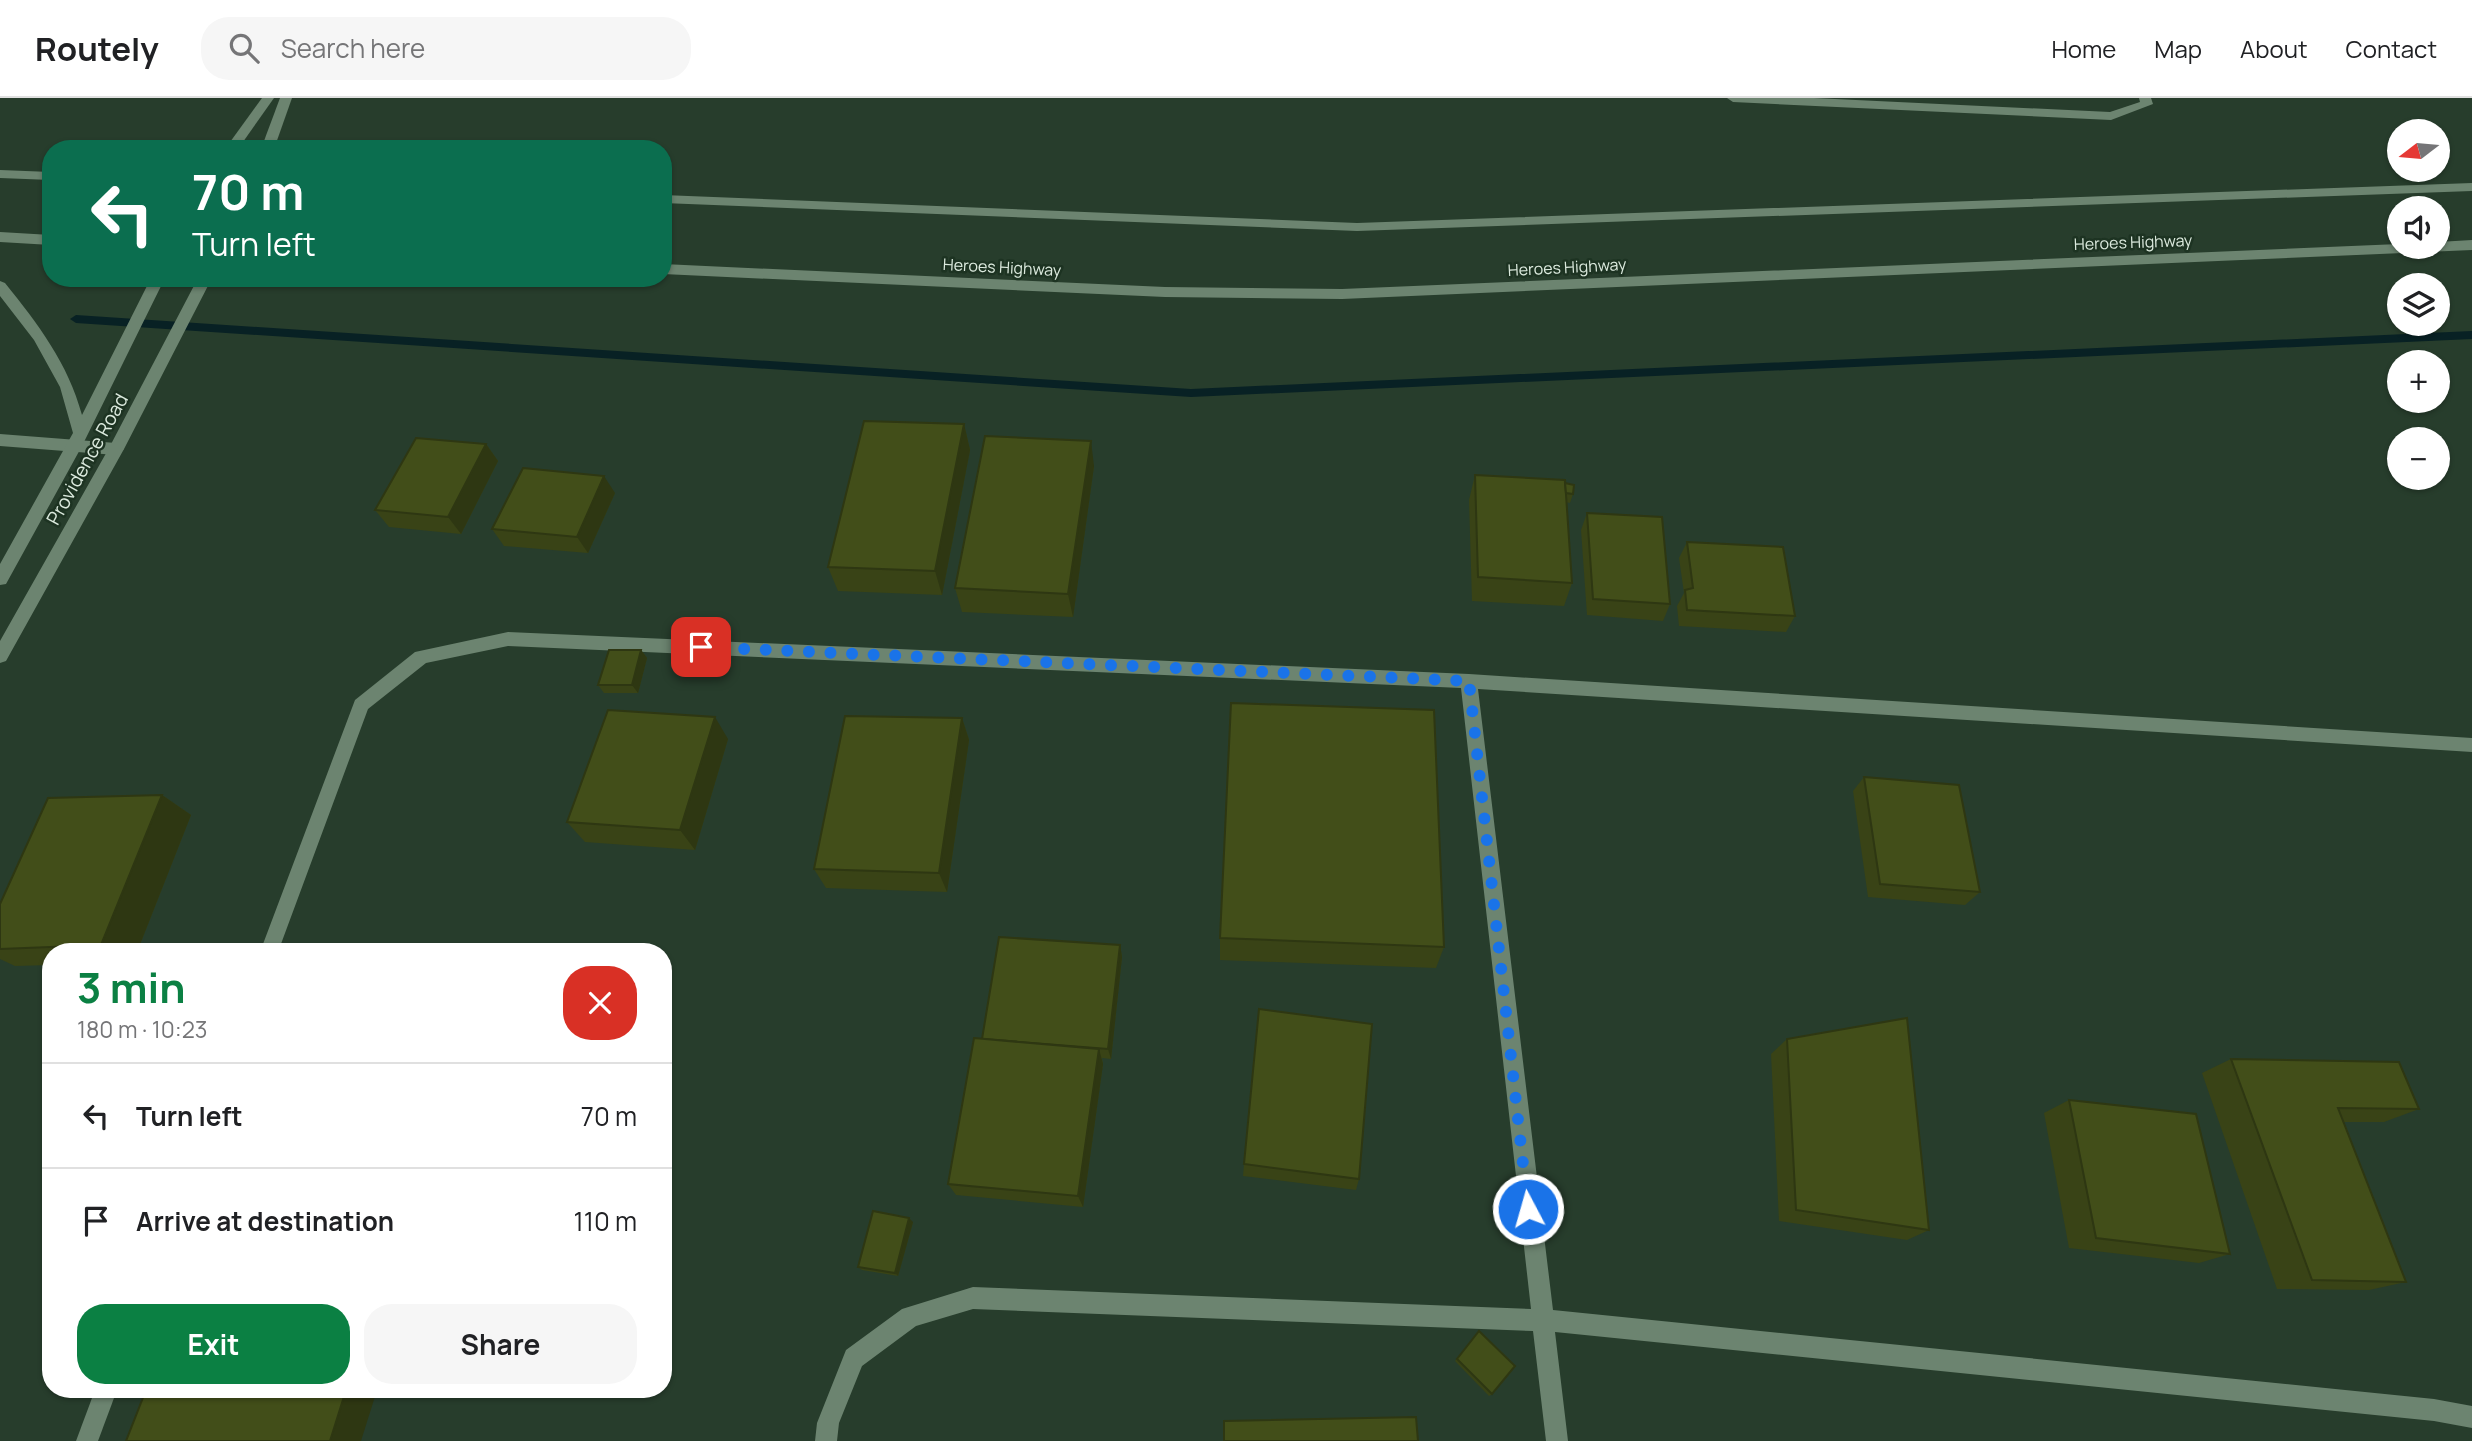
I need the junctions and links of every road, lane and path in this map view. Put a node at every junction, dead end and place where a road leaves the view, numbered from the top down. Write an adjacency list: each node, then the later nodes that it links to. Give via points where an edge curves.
1 (268, 98): 5 (street)
2 (286, 98): 6 (street)
3 (1733, 98): 4 (street, via 2110,116 2147,104)
4 (2145, 98)
5 (238, 140)
6 (270, 140)
7 (0, 174): 8 (street)
8 (42, 176)
9 (2472, 187): 10 (street, via 1357,227)
10 (672, 199)
11 (0, 237): 12 (street)
12 (42, 239)
13 (2472, 246): 14 (street, Heroes Highway, via 1342,294 1165,292)
14 (672, 269)
15 (0, 286): 19 (street, via 40,337 67,387)
16 (154, 287): 19 (street, Providence Road)
17 (200, 287): 20 (street, Providence Road)
18 (0, 440): 19 (street)
19 (77, 440): 20 (street); 21 (street, Providence Road)
20 (116, 449): 22 (street, Providence Road)
21 (0, 579)
22 (0, 656)
23 (1469, 681): 24 (street); 25 (street, via 508,639 421,657 361,705); 26 (street)
24 (2472, 745)
25 (272, 943)
26 (1541, 1320): 28 (street); 30 (street, via 973,1298 910,1317 854,1358 828,1423); 31 (street)
27 (103, 1398): 29 (street)
28 (2472, 1417)
29 (87, 1441)
30 (826, 1441)
31 (1557, 1441)

